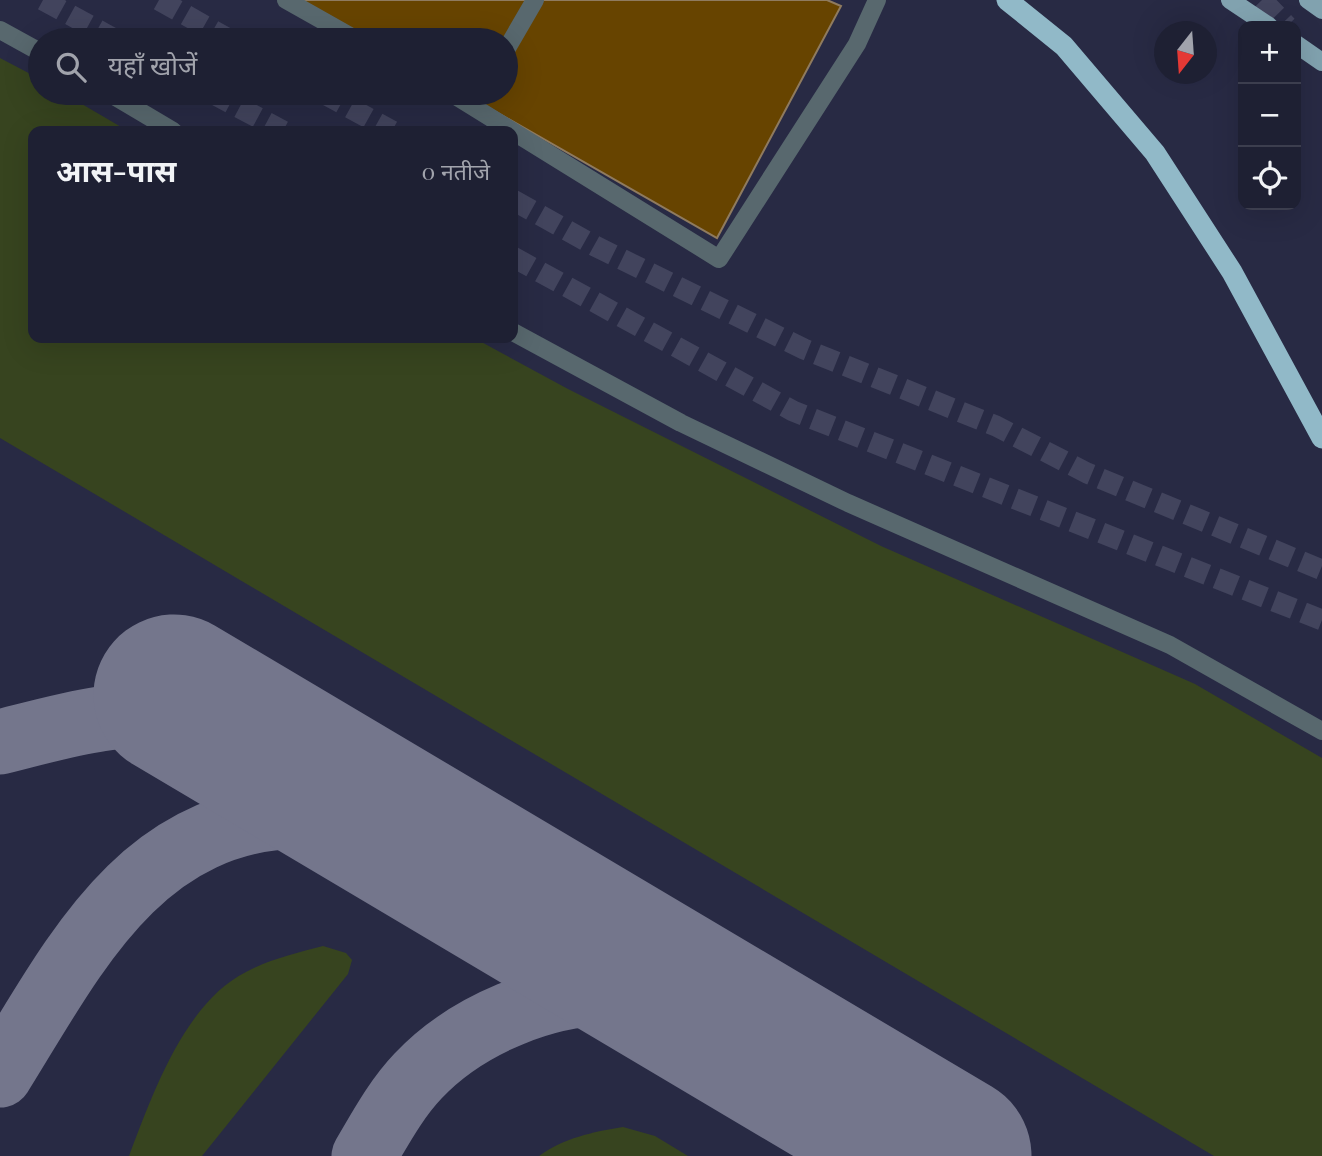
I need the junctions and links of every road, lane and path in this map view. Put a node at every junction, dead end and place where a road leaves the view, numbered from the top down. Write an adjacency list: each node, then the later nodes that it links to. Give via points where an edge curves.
1 (286, 0): 9 (lane)
2 (535, 0): 10 (lane)
3 (877, 0): 19 (lane, via 857,44 719,259)
4 (1007, 0): 21 (highway, via 1063,46 1155,153 1233,272)
5 (1230, 0): 8 (main road)
6 (1308, 0): 7 (main road)
7 (1322, 10)
8 (1262, 21)
9 (336, 28)
10 (518, 29)
11 (0, 30): 12 (lane)
12 (28, 45)
13 (1301, 47): 14 (main road)
14 (1322, 62)
15 (129, 105): 17 (lane)
16 (485, 105): 18 (lane)
17 (165, 126)
18 (517, 126)
19 (518, 127)
20 (518, 335): 22 (lane, via 705,435 1170,645)
21 (1322, 438)
22 (1322, 731)

